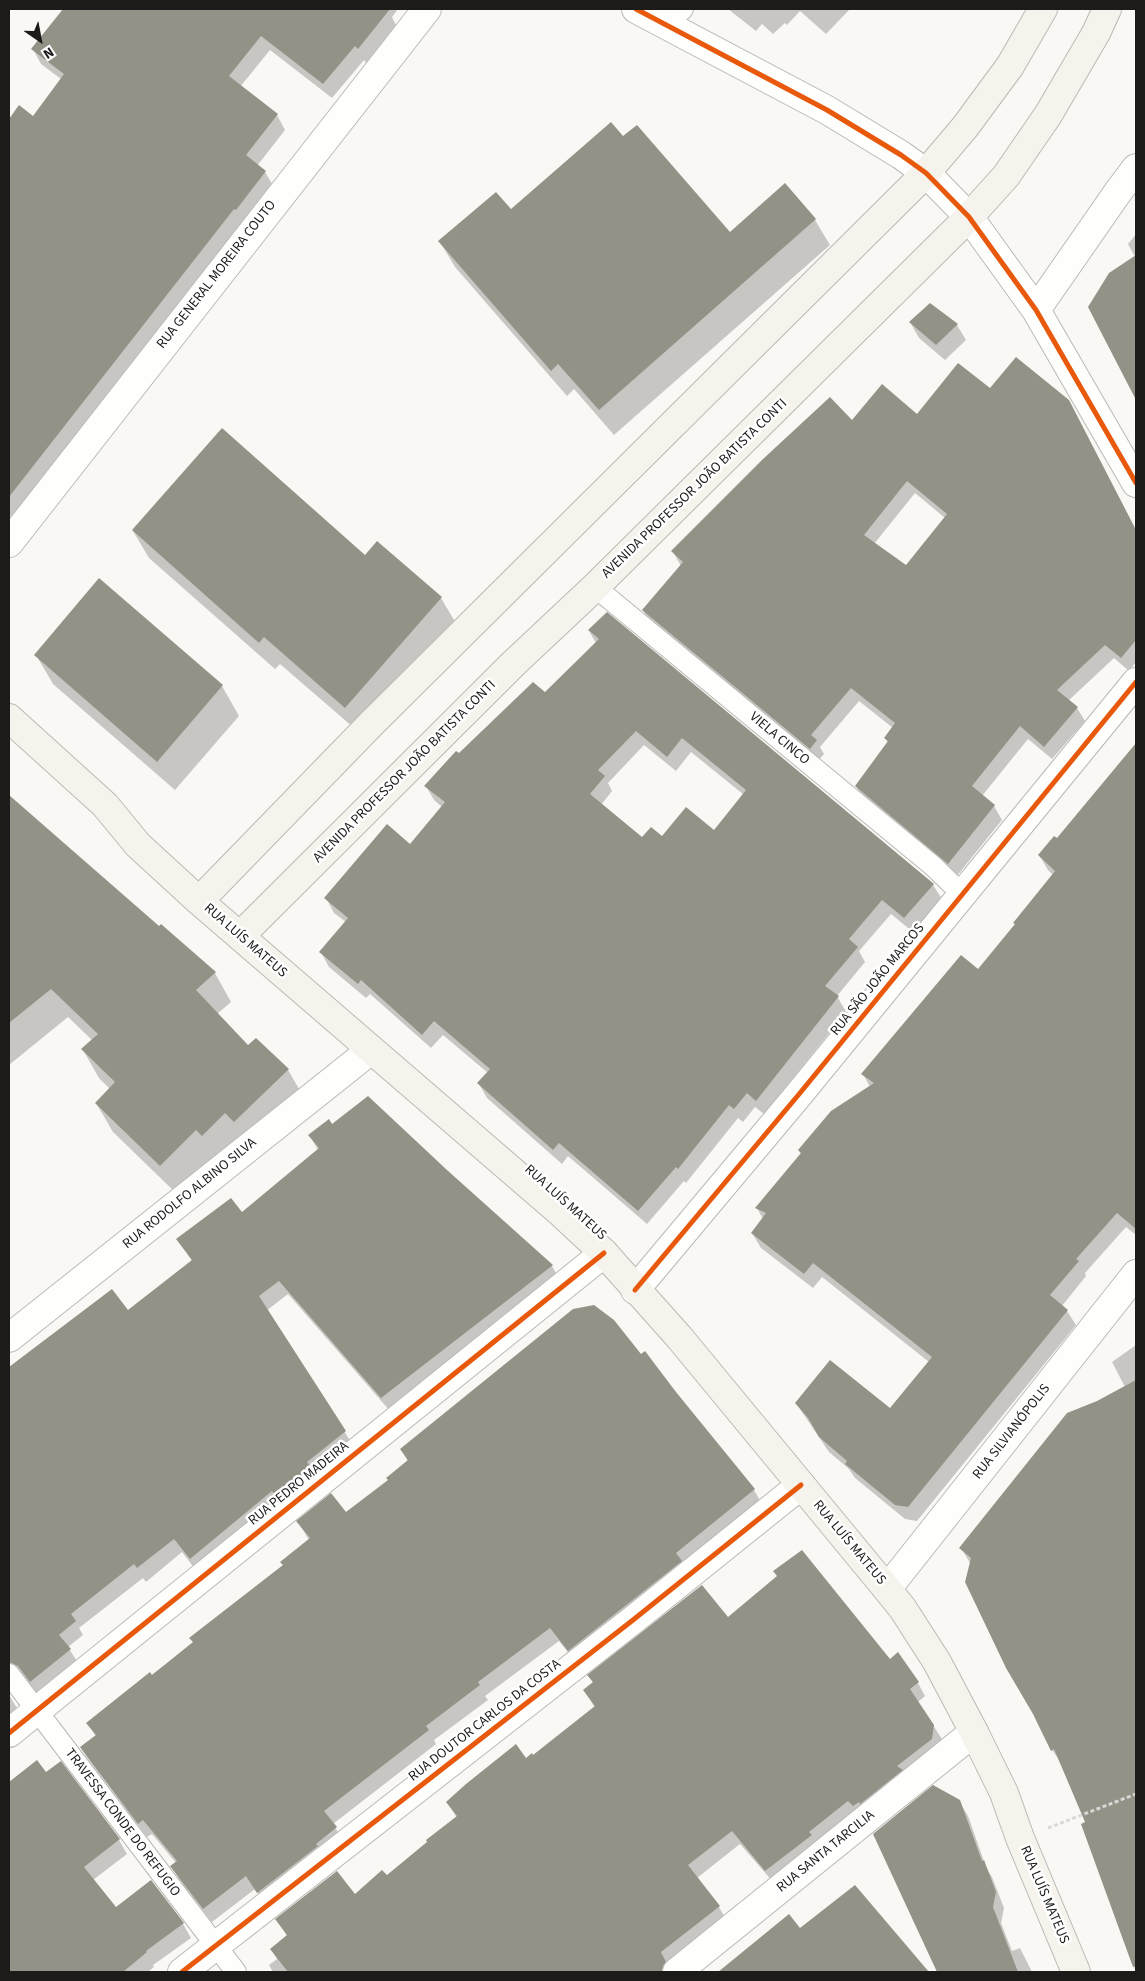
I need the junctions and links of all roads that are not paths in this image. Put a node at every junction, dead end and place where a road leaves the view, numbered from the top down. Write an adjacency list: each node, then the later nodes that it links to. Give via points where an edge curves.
1 (427, 9): 11 (street, RUA GENERAL MOREIRA COUTO)
2 (636, 9): 5 (street)
3 (1043, 9): 7 (main road, via 1010,66)
4 (1107, 9): 8 (main road, AVENIDA PROFESSOR JOÃO BATISTA CONTI, via 1048,116 1006,176)
5 (675, 17): 7 (street)
6 (1136, 168): 9 (street)
7 (926, 173): 8 (street); 18 (main road, via 372,723)
8 (969, 218): 9 (street); 12 (main road, AVENIDA PROFESSOR JOÃO BATISTA CONTI)
9 (1036, 310): 10 (street)
10 (1136, 482)
11 (9, 543)
12 (595, 587): 17 (lane, VIELA CINCO, via 926,860); 19 (main road, AVENIDA PROFESSOR JOÃO BATISTA CONTI, via 514,662)
13 (1136, 682): 17 (street, RUA SÃO JOÃO MARCOS)
14 (9, 718): 16 (main road, RUA LUÍS MATEUS, via 105,805)
15 (9, 744): 16 (main road, RUA LUÍS MATEUS, via 116,834)
16 (138, 845): 18 (main road, RUA LUÍS MATEUS)
17 (962, 894): 23 (street, RUA SÃO JOÃO MARCOS)
18 (199, 901): 19 (main road, RUA LUÍS MATEUS)
19 (240, 936): 20 (main road, RUA LUÍS MATEUS)
20 (371, 1050): 21 (main road, RUA LUÍS MATEUS); 24 (street, RUA RODOLFO ALBINO SILVA)
21 (604, 1253): 23 (main road, RUA LUÍS MATEUS); 28 (street, RUA PEDRO MADEIRA)
22 (1136, 1274): 26 (street, RUA SILVIANÓPOLIS)
23 (635, 1290): 25 (main road, RUA LUÍS MATEUS, via 679,1337)
24 (9, 1338)
25 (801, 1486): 26 (main road, RUA LUÍS MATEUS); 31 (street, RUA DOUTOR CARLOS DA COSTA)
26 (887, 1589): 30 (main road, RUA LUÍS MATEUS, via 937,1662)
27 (9, 1674): 28 (lane, TRAVESSA CONDE DO REFUGIO)
28 (37, 1710): 29 (street, RUA PEDRO MADEIRA); 31 (lane, TRAVESSA CONDE DO REFUGIO)
29 (9, 1732)
30 (974, 1732): 34 (street, RUA SANTA TARCILIA); 35 (main road, RUA LUÍS MATEUS, via 1004,1792)
31 (215, 1946): 32 (street, RUA DOUTOR CARLOS DA COSTA); 33 (lane, TRAVESSA CONDE DO REFUGIO)
32 (182, 1972)
33 (236, 1972)
34 (677, 1972)
35 (1076, 1972)

